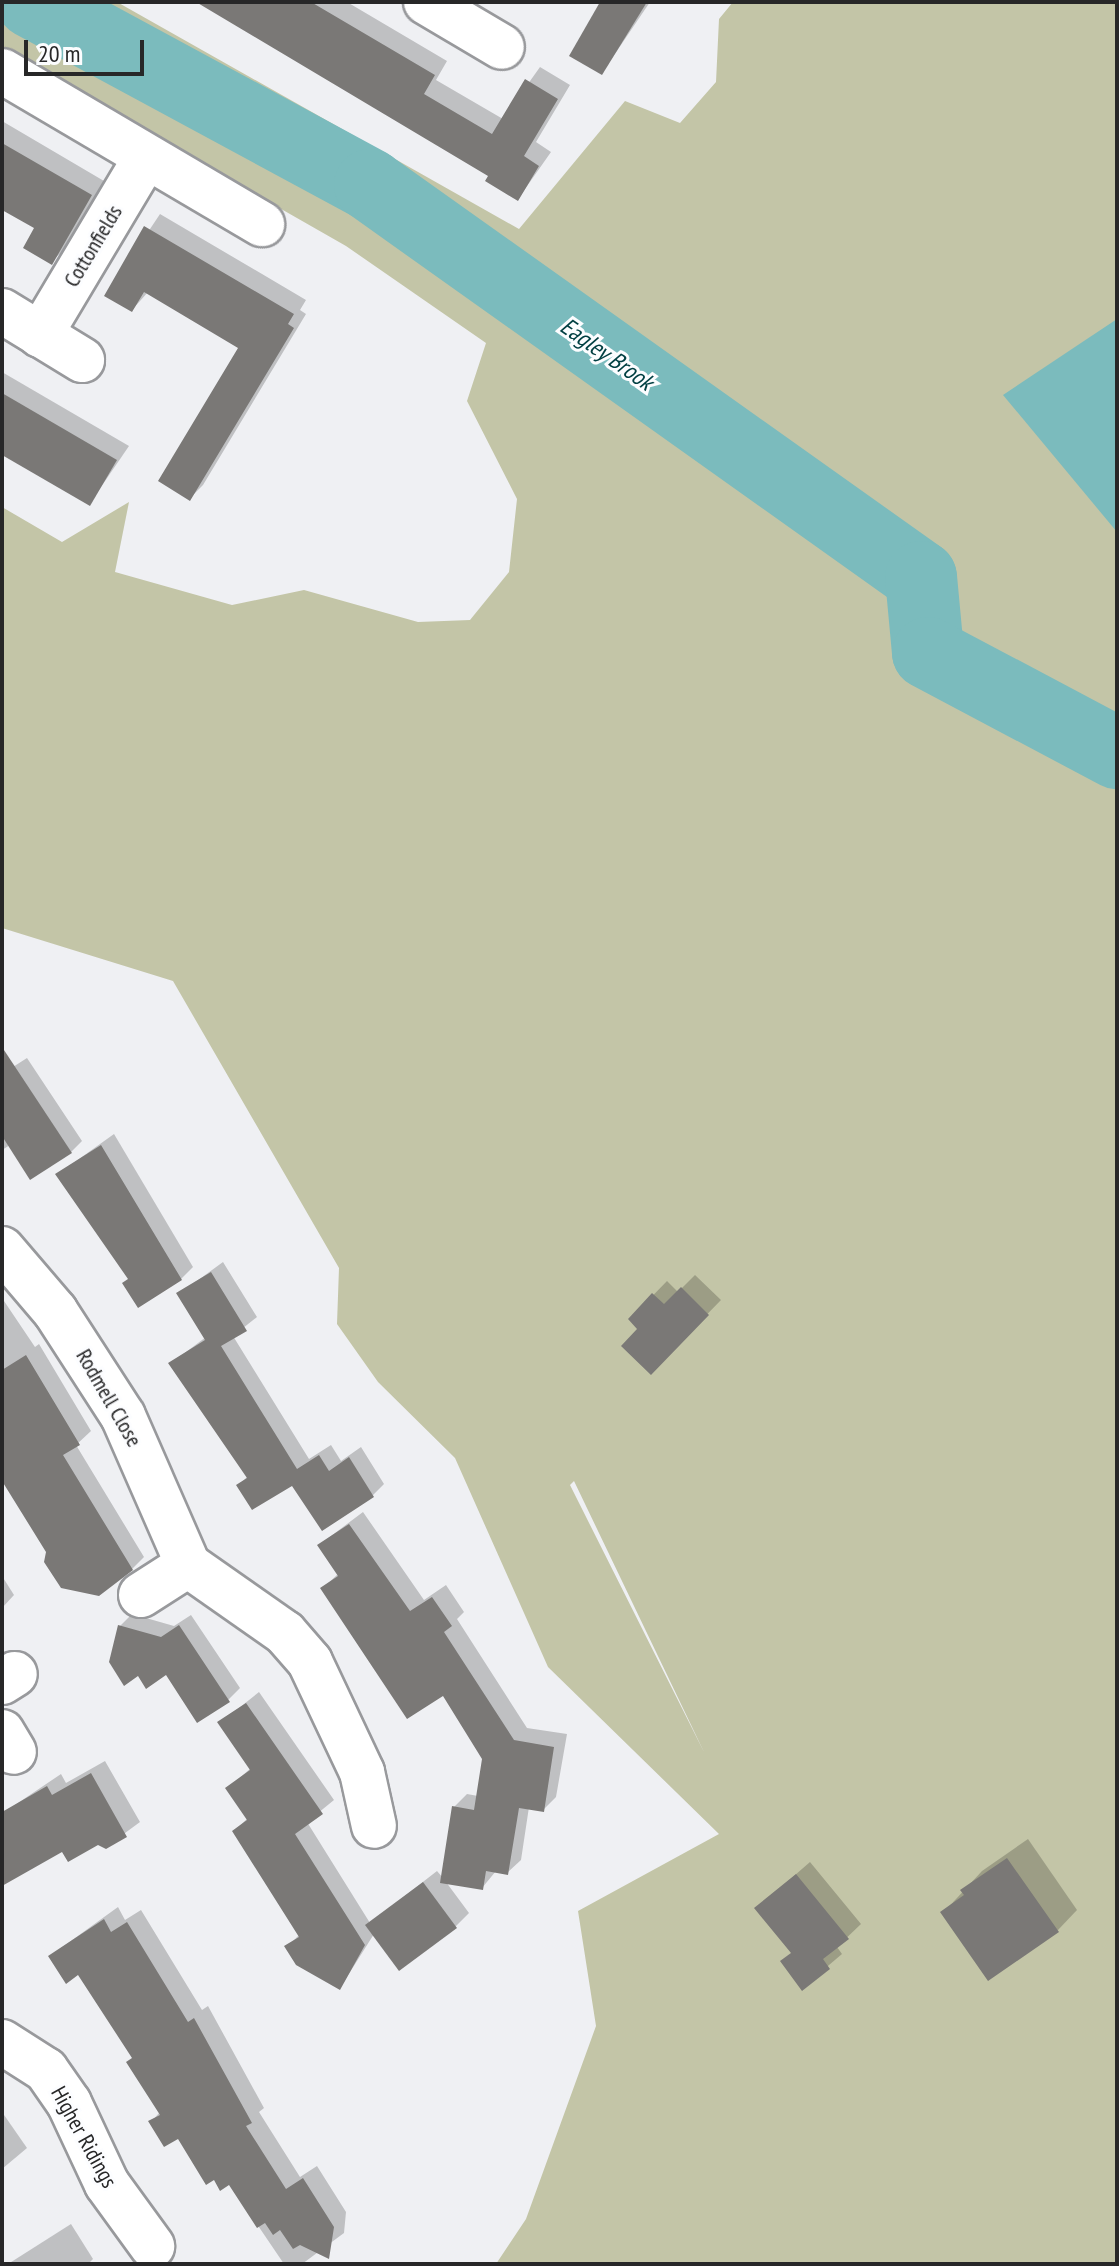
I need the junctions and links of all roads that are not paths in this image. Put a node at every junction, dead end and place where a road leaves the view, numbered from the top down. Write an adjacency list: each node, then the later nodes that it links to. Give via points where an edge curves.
1 (426, 2): 2 (street)
2 (490, 27)
3 (2, 71): 4 (street)
4 (146, 157): 5 (street); 7 (street, Cottonfields)
5 (262, 224)
6 (2, 311): 7 (street)
7 (40, 335): 8 (street)
8 (82, 360)
9 (2, 1249): 10 (street, Rodmell Close, via 55,1311 123,1416)
10 (188, 1565): 11 (street); 12 (street, via 285,1633 310,1662 381,1767)
11 (141, 1595)
12 (374, 1826)
13 (2, 2042): 14 (street, Higher Ridings, via 46,2070 69,2103 107,2184)
14 (163, 2254)

